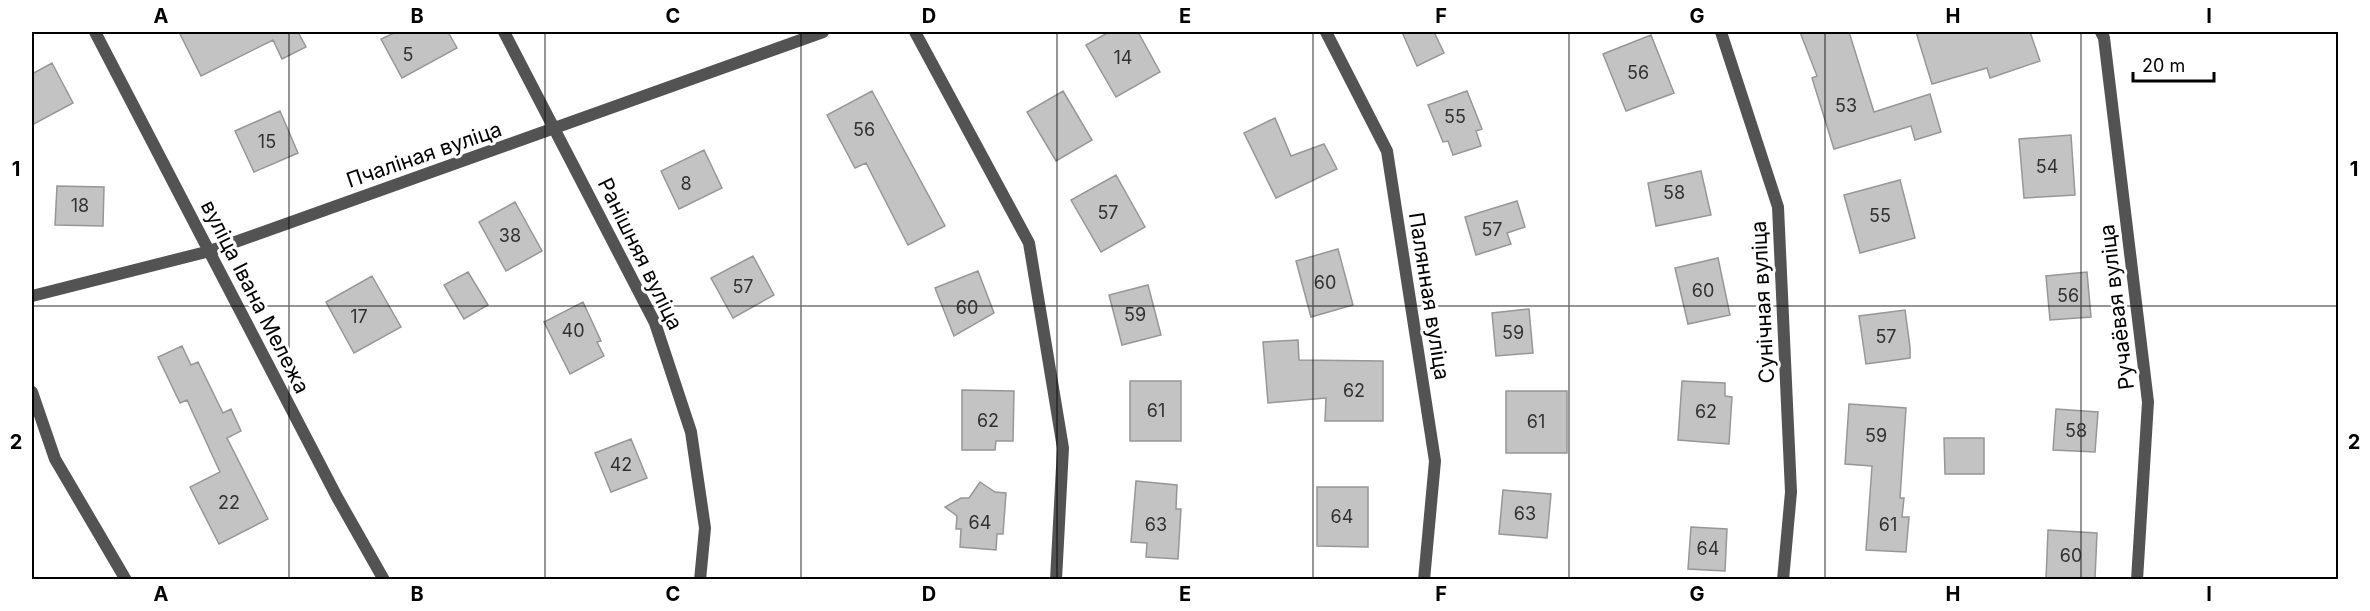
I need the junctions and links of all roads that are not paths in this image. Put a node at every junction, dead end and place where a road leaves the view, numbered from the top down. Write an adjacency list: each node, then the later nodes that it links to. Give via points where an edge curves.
1 (95, 32): 9 (street, вуліца Івана Мележа)
2 (504, 32): 8 (street, Ранішняя вуліца)
3 (823, 32): 8 (street, Пчаліная вуліца)
4 (915, 32): 15 (street, via 1029,243 1063,448)
5 (1326, 32): 16 (street, Палянная вуліца, via 1387,152 1435,461)
6 (1721, 32): 17 (street, Сунічная вуліца, via 1778,207 1791,492)
7 (2101, 32): 18 (street, Ручаёвая вуліца, via 2148,402)
8 (556, 129): 9 (street, Пчаліная вуліца); 14 (street, Ранішняя вуліца, via 655,323 691,432 705,528)
9 (210, 251): 10 (street, Пчаліная вуліца); 13 (street, вуліца Івана Мележа, via 337,497)
10 (32, 296)
11 (32, 392): 12 (street, via 55,459)
12 (126, 579)
13 (384, 579)
14 (700, 579)
15 (1056, 579)
16 (1424, 579)
17 (1784, 579)
18 (2137, 579)

